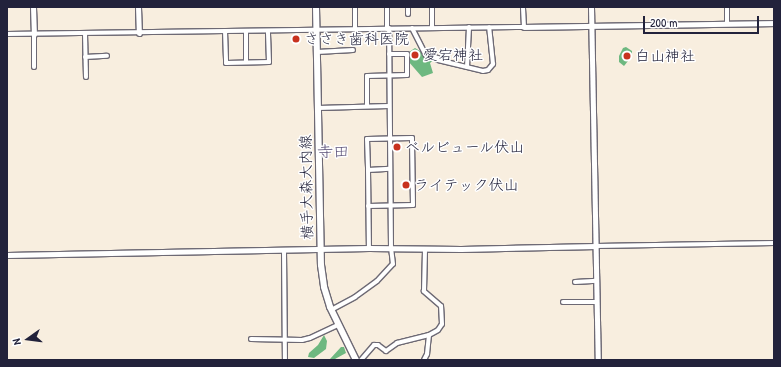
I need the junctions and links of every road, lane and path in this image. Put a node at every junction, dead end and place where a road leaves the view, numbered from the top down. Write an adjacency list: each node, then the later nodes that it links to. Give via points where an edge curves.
1 (33, 7): 29 (street)
2 (138, 7): 27 (street)
3 (316, 7): 22 (main road, 横手大森大内線)
4 (355, 7): 21 (street)
5 (387, 7): 18 (street)
6 (408, 7): 11 (street)
7 (432, 7): 20 (street)
8 (523, 7): 16 (street)
9 (591, 7): 17 (street)
10 (726, 7): 13 (street)
11 (408, 14)
12 (774, 22): 13 (street)
13 (727, 23): 17 (street)
14 (470, 27): 15 (street); 20 (street); 37 (street)
15 (489, 27): 16 (street); 37 (street, via 493,64 491,68 483,71)
16 (524, 27): 17 (street)
17 (592, 27): 49 (street)
18 (388, 28): 19 (street); 21 (street); 32 (street)
19 (412, 28): 20 (street); 37 (street, via 426,55)
20 (432, 28)
21 (355, 29): 22 (street)
22 (316, 30): 25 (street); 31 (main road, 横手大森大内線)
23 (225, 31): 24 (street); 27 (street); 35 (street, via 226,63)
24 (246, 31): 25 (street); 35 (street)
25 (268, 31): 35 (street, via 269,62)
26 (85, 33): 27 (street); 29 (street); 34 (street)
27 (139, 33)
28 (7, 34): 29 (street)
29 (34, 34): 36 (street)
30 (353, 50): 31 (street)
31 (316, 52): 42 (main road, 横手大森大内線)
32 (389, 54): 38 (street); 38 (street, via 407,54 407,75)
33 (107, 56): 34 (street)
34 (85, 57): 39 (street)
35 (246, 62)
36 (34, 67)
37 (467, 68)
38 (389, 75): 40 (street, via 367,76); 41 (street)
39 (86, 77)
40 (368, 106): 41 (street); 42 (street)
41 (389, 106): 43 (street)
42 (318, 108): 52 (main road, 横手大森大内線)
43 (390, 139): 44 (street); 45 (street, via 367,139); 46 (street, via 412,138 413,205)
44 (390, 169): 45 (street); 46 (street)
45 (368, 170): 47 (street)
46 (390, 205): 47 (street); 51 (street)
47 (368, 206): 50 (street)
48 (774, 243): 49 (street)
49 (596, 246): 53 (street); 56 (street)
50 (369, 248): 51 (street); 52 (street)
51 (391, 248): 53 (street); 60 (street, via 392,264 382,275 355,297)
52 (320, 249): 54 (street); 60 (main road, 横手大森大内線, via 324,287)
53 (425, 249): 62 (street, via 424,291 441,306 442,324)
54 (284, 251): 55 (street); 63 (street)
55 (7, 255)
56 (597, 281): 57 (street); 59 (street)
57 (575, 282)
58 (563, 302): 59 (street)
59 (597, 302): 69 (street)
60 (331, 310): 61 (main road, 横手大森大内線)
61 (338, 325): 63 (street, via 302,340); 67 (main road, 横手大森大内線)
62 (429, 335): 65 (street, via 397,343 386,351 374,345); 68 (street)
63 (285, 338): 64 (street); 66 (street)
64 (251, 339)
65 (364, 359)
66 (285, 360)
67 (356, 360)
68 (424, 360)
69 (598, 360)

